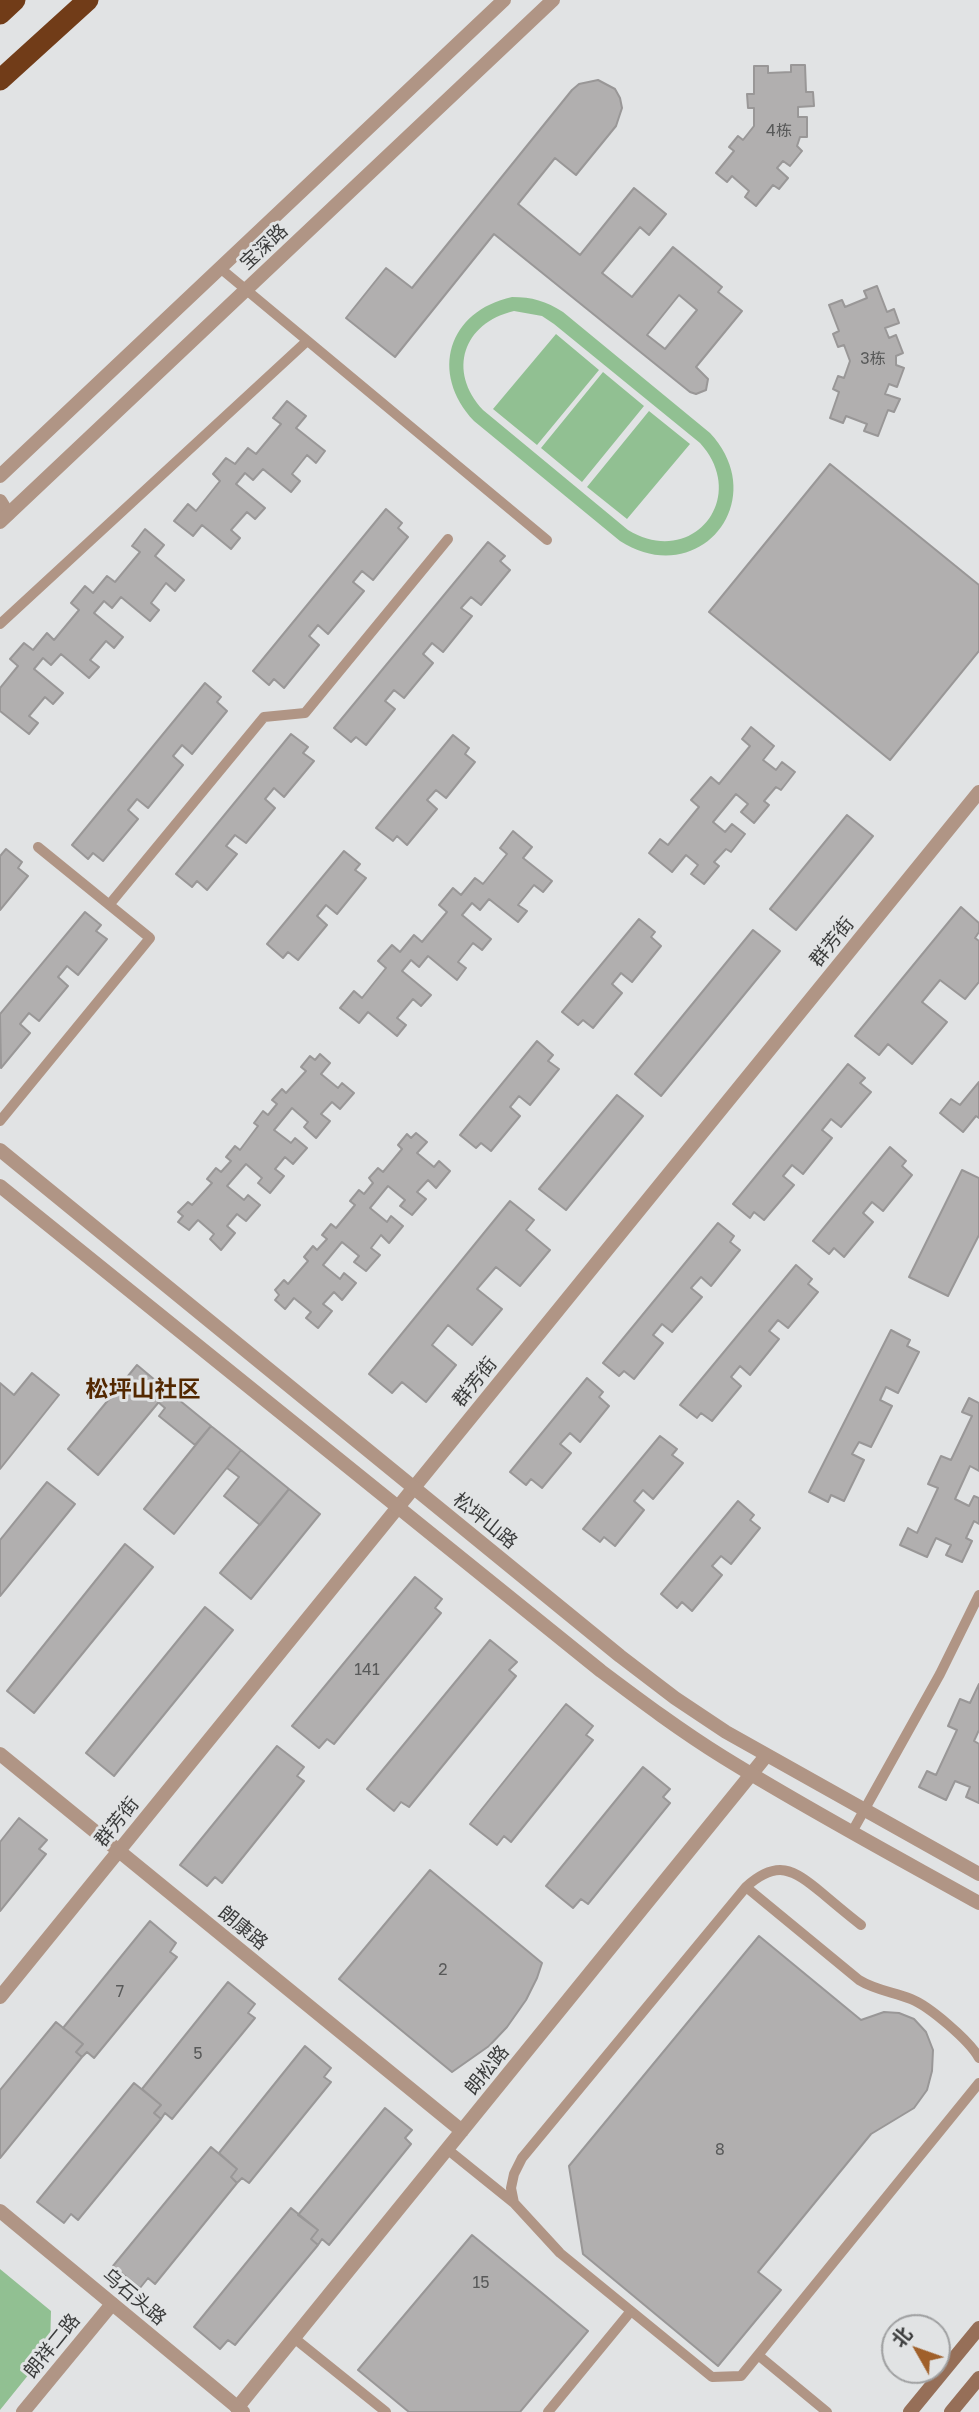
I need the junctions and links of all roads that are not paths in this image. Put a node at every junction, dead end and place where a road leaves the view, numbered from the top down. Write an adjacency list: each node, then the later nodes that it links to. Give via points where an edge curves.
1 (16, 0): 5 (highway)
2 (88, 0): 6 (highway)
3 (503, 0): 7 (street, 宝深路)
4 (553, 0): 8 (street, 宝深路)
5 (0, 14)
6 (0, 80)
7 (220, 268): 8 (lane); 10 (street, 宝深路)
8 (246, 290): 9 (lane); 12 (street, 宝深路)
9 (307, 341): 14 (lane); 15 (lane)
10 (0, 476)
11 (0, 501): 12 (street)
12 (4, 518)
13 (448, 539): 18 (lane, via 305,713 264,717)
14 (547, 540)
15 (0, 624)
16 (979, 792): 22 (street, 群芳街)
17 (38, 847): 18 (lane)
18 (109, 905): 19 (lane, via 150,938)
19 (0, 1121)
20 (0, 1150): 22 (street, 松坪山路)
21 (0, 1186): 23 (street)
22 (414, 1488): 23 (street, 群芳街); 26 (street, 松坪山路, via 664,1690)
23 (398, 1507): 27 (street, via 659,1715); 30 (street, 群芳街)
24 (979, 1595): 28 (lane)
25 (0, 1754): 30 (street, 朗康路)
26 (766, 1756): 27 (street, 朗松路); 28 (street, 松坪山路)
27 (751, 1774): 29 (street); 38 (street, 朗松路)
28 (864, 1810): 29 (lane); 31 (street, 松坪山路)
29 (852, 1832): 33 (street)
30 (118, 1851): 35 (street, 群芳街); 38 (street, 朗康路)
31 (979, 1874)
32 (746, 1887): 34 (lane, via 768,1872 788,1871); 36 (lane, via 859,1980 918,2002); 40 (lane, via 522,2158 511,2188)
33 (979, 1903)
34 (860, 1925)
35 (0, 1997)
36 (979, 2057)
37 (979, 2083): 46 (lane)
38 (462, 2131): 39 (street, 朗松路)
39 (447, 2149): 40 (lane); 45 (street, 朗松路)
40 (514, 2203): 43 (lane, via 560,2253)
41 (0, 2211): 42 (street, 乌石头路)
42 (111, 2304): 48 (street, 乌石头路); 49 (street, 朗祥二路)
43 (631, 2311): 46 (lane, via 712,2377 741,2375); 51 (lane)
44 (979, 2328): 53 (main road)
45 (295, 2338): 48 (street, 朗松路); 50 (lane)
46 (758, 2356): 52 (lane)
47 (979, 2378): 54 (main road)
48 (240, 2410)
49 (23, 2412)
50 (386, 2412)
51 (548, 2412)
52 (827, 2412)
53 (910, 2412)
54 (951, 2412)

